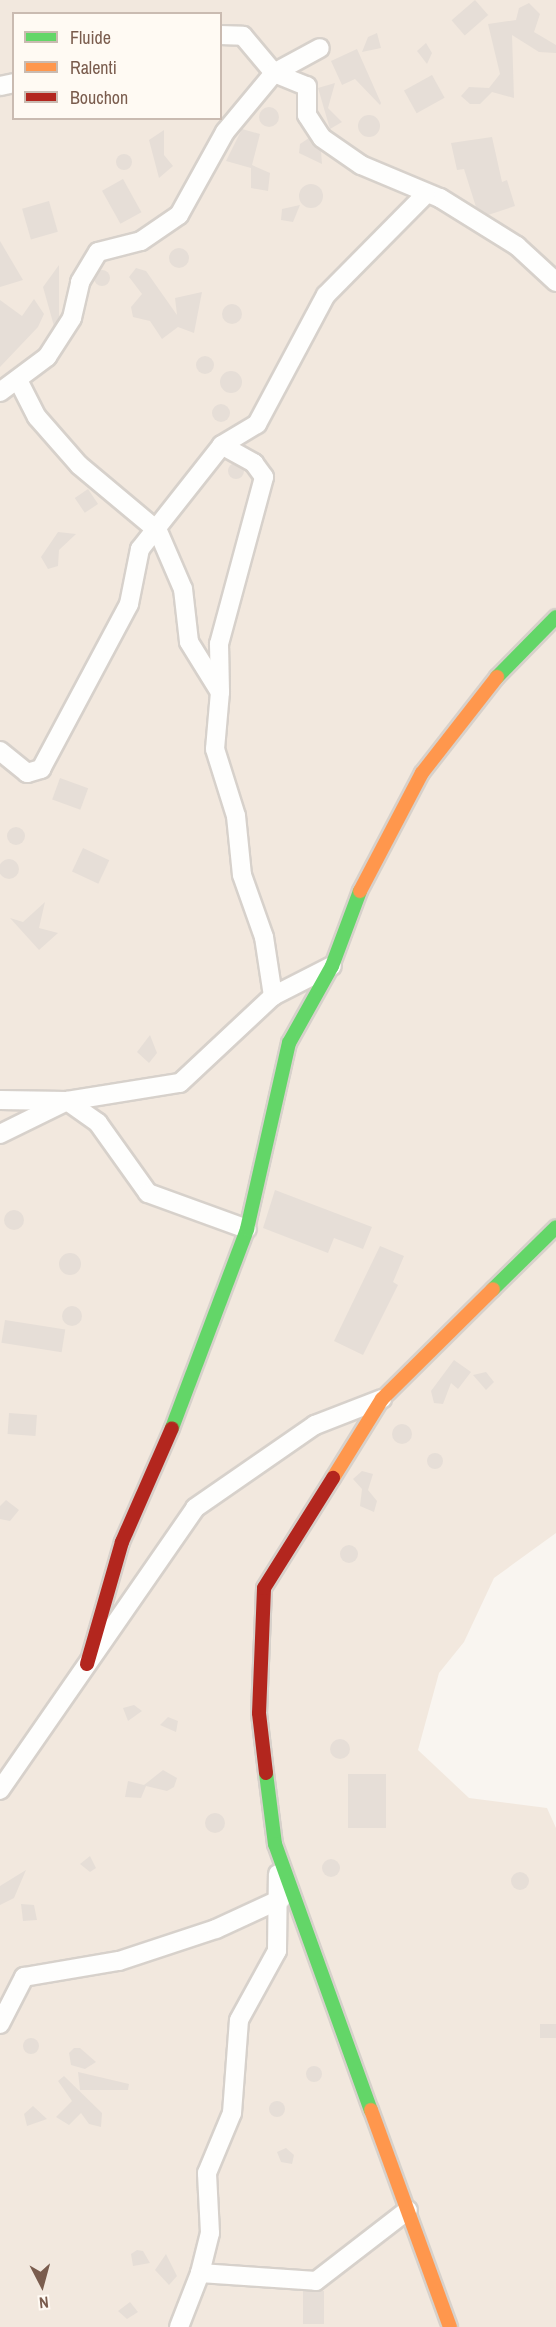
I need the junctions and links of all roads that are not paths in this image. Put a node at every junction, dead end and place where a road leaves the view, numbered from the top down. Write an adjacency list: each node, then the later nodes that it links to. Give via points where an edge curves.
1 (222, 35): 3 (street, via 243,36)
2 (320, 48): 3 (street)
3 (274, 73): 4 (street, via 307,86 307,115 322,138 393,183); 6 (street, via 225,132 179,215 141,241 98,252 80,282 72,318 47,357)
4 (426, 194): 5 (street, via 517,246); 8 (street, via 326,295 257,424)
5 (556, 282)
6 (19, 382): 7 (street); 9 (street, via 38,417 79,465)
7 (0, 392)
8 (222, 445): 9 (street); 11 (street, via 254,463 264,477 219,644)
9 (158, 531): 11 (street, via 183,589 189,642); 12 (street, via 140,549 129,604 41,769 27,773)
10 (556, 617): 13 (street, via 473,701 422,773 373,858)
11 (220, 692): 14 (street, via 215,749 236,816 242,875 264,937)
12 (0, 752)
13 (332, 966): 14 (street); 19 (street, via 289,1043)
14 (273, 996): 16 (street, via 180,1083)
15 (0, 1101): 16 (street)
16 (67, 1101): 17 (street); 19 (street, via 98,1123 148,1193)
17 (0, 1134)
18 (556, 1227): 20 (street)
19 (247, 1229): 21 (street, via 179,1412 122,1542)
20 (382, 1399): 21 (street, via 315,1425 195,1508); 23 (street, via 264,1588 259,1713)
21 (87, 1664): 22 (street)
22 (0, 1790)
23 (275, 1844): 24 (street); 26 (street)
24 (281, 1899): 25 (street, via 216,1929 119,1961 24,1977); 27 (street, via 277,1951 239,2020 232,2113 207,2173 210,2233)
25 (0, 2024)
26 (408, 2210): 27 (street, via 316,2281); 29 (street)
27 (200, 2273): 28 (street)
28 (179, 2327)
29 (450, 2327)

